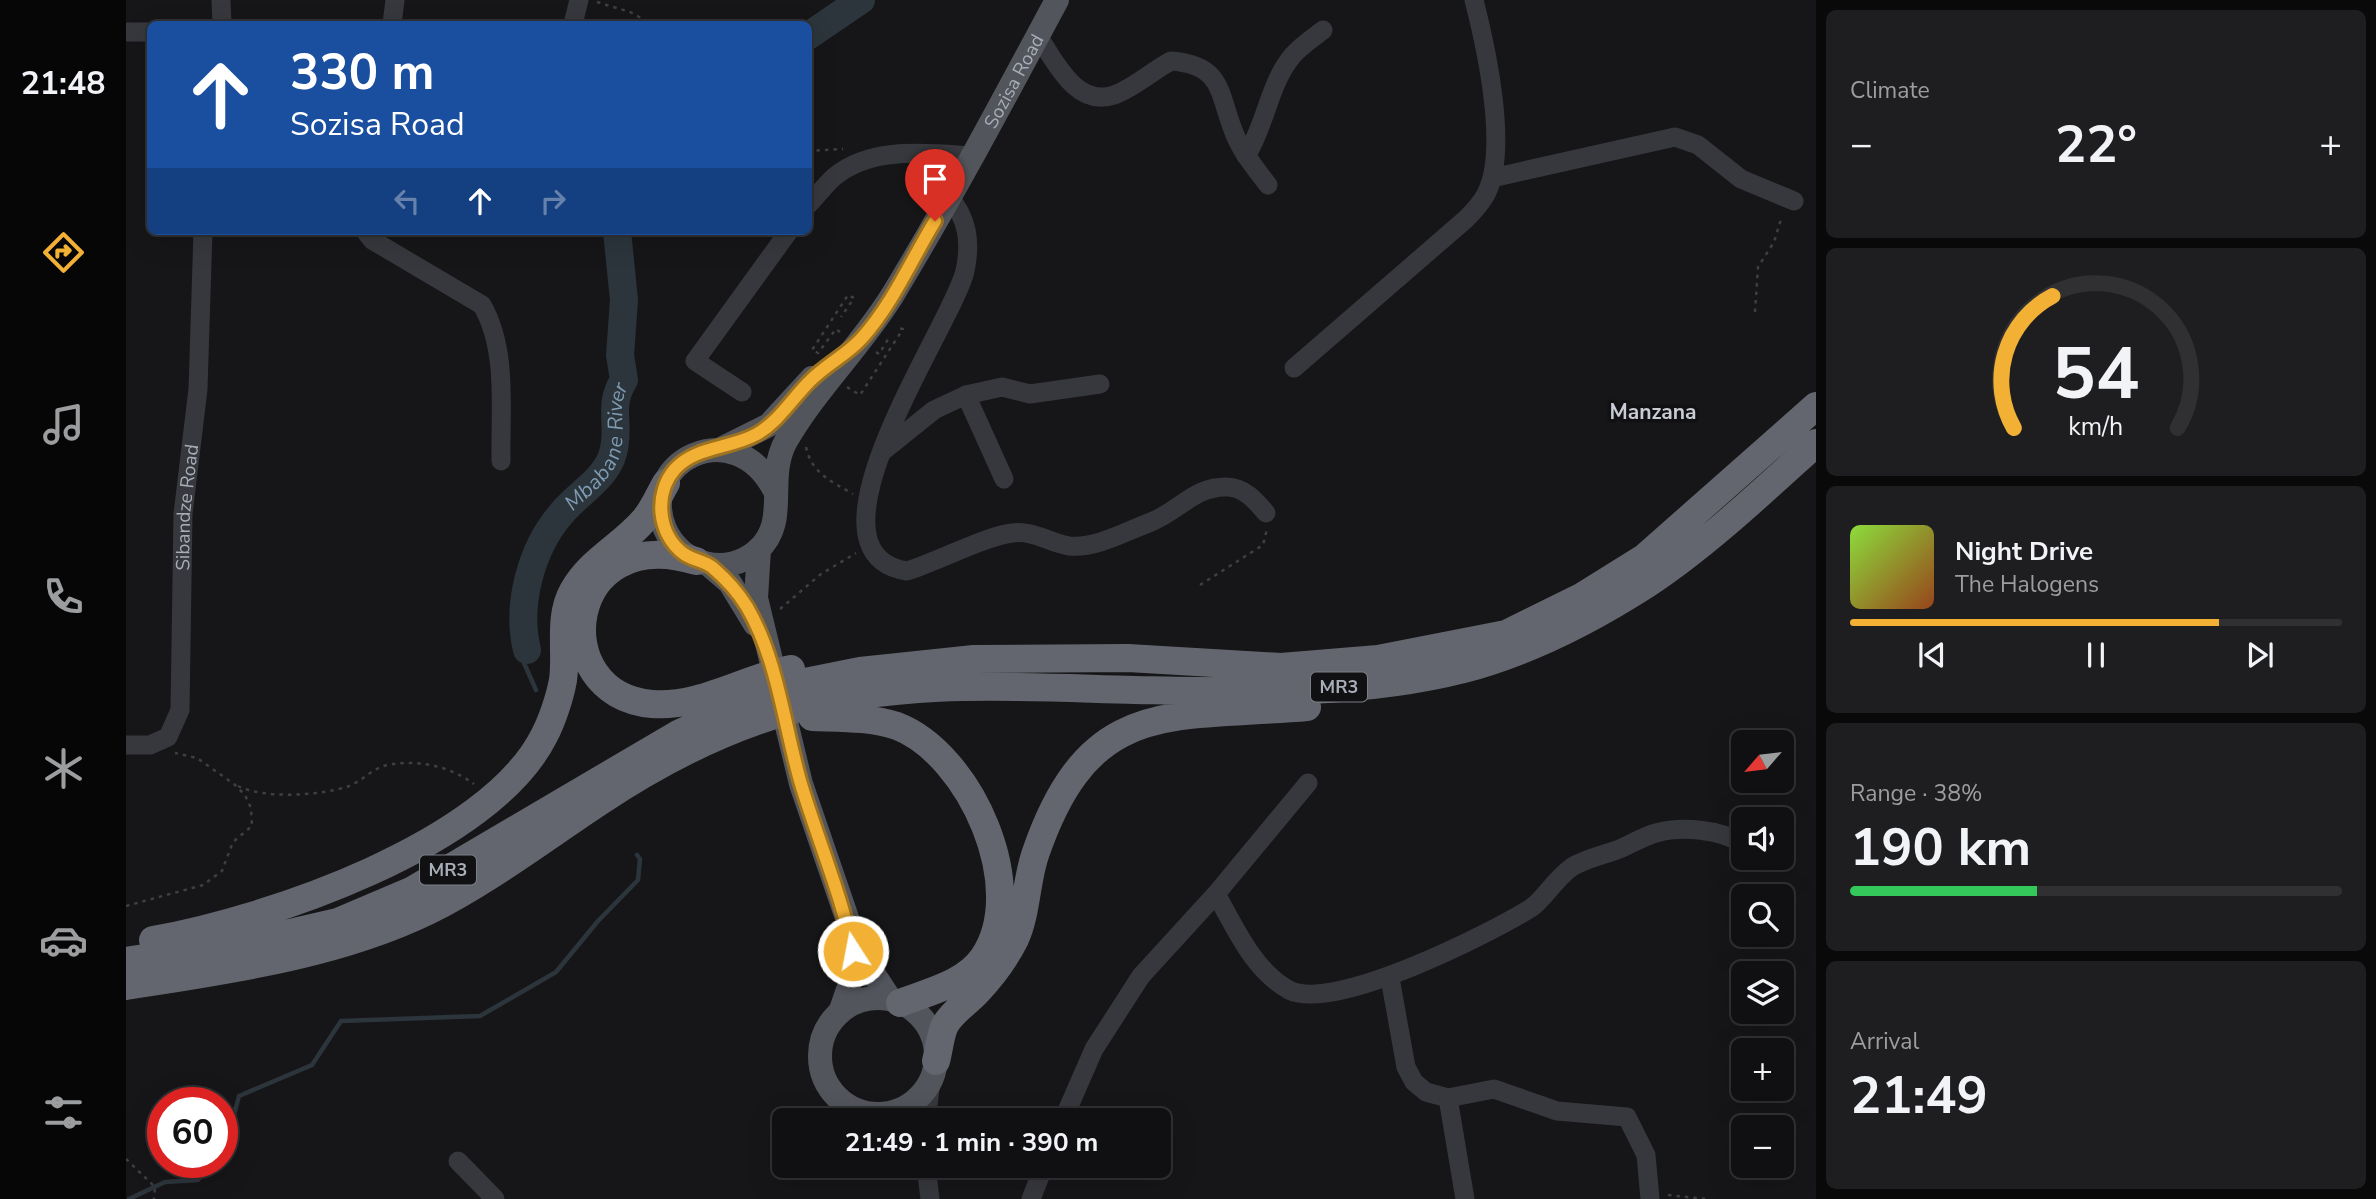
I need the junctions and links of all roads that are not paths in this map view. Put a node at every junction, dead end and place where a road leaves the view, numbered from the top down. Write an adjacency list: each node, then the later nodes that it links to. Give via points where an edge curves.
1 (222, 0): 6 (street)
2 (395, 0): 7 (street)
3 (579, 0): 8 (street)
4 (1058, 0): 12 (main road, Sozisa Road)
5 (1474, 0): 15 (street, via 1495,121)
6 (222, 21)
7 (392, 21)
8 (574, 21)
9 (1323, 30): 14 (street, via 1292,57)
10 (126, 32): 11 (street)
11 (147, 32)
12 (1038, 36): 13 (main road, Sozisa Road); 14 (street, via 1072,85 1097,97 1123,91 1171,61 1196,65 1208,72 1222,92)
13 (971, 156): 17 (main road, Sozisa Road); 18 (street, via 892,154 864,160 835,176)
14 (1246, 156): 16 (street)
15 (1492, 178): 19 (street, via 1675,137 1698,145 1741,179); 24 (street, via 1486,194 1466,219)
16 (1268, 185)
17 (948, 196): 23 (main road, Sozisa Road, via 891,298); 31 (street, via 960,209 967,229 964,275)
18 (812, 201)
19 (1794, 201)
20 (203, 235): 43 (street, Sibandze Road, via 198,389 183,514 180,710 168,737 150,745)
21 (368, 235): 32 (street, via 482,304 498,349)
22 (786, 235): 26 (street, via 695,361)
23 (871, 347): 30 (main road, via 818,372 769,425); 35 (main road, via 799,419 783,447)
24 (1294, 368)
25 (1100, 384): 27 (street, via 1030,394 1002,387)
26 (742, 392)
27 (966, 395): 31 (street, via 934,410); 33 (street)
28 (1816, 406): 41 (highway, MR3, via 1644,558 1583,596 1506,634 1378,659 1280,667 1128,658 974,659 795,676)
29 (1816, 443): 39 (highway, MR3, via 1650,583)
30 (720, 449): 34 (main road, via 694,454); 35 (main road, via 753,461)
31 (882, 452): 36 (street, via 866,507 871,545 879,560 892,569 907,571 1006,534 1032,533 1077,546 1157,520 1204,490 1236,488)
32 (501, 461)
33 (1004, 479)
34 (666, 483): 38 (main road, via 661,513 665,528 683,553); 48 (highway, via 645,519 587,570 571,593 564,631 563,681 544,736 519,771 491,796 407,853 355,880 256,916)
35 (774, 489): 37 (main road, via 775,521)
36 (1266, 513)
37 (760, 549): 38 (main road, via 736,563); 40 (main road, via 756,598)
38 (703, 563): 40 (main road, via 730,583); 41 (highway, via 658,553 634,556 612,568 597,583 582,617 586,657 597,676 632,701 654,704 707,696)
39 (1580, 623): 42 (highway, MR3, via 1515,653 1463,669 1378,685 1284,690 934,686 877,693); 54 (highway, via 1531,657 1397,699 1178,715 1145,723 1100,746 1060,797 1036,852 1016,937 980,989 945,1026)
40 (765, 643): 47 (main road, via 801,784)
41 (744, 712): 42 (highway); 49 (highway, MR3, via 639,754 411,891 350,916 260,940); 51 (highway, MR3, via 429,910 363,936 245,967)
42 (802, 713): 52 (highway, via 897,726 920,741 964,783 991,841 999,902 994,934 983,957 947,985)
43 (126, 745)
44 (1308, 783): 46 (street)
45 (1731, 836): 50 (street, via 1675,830 1654,833 1575,866 1550,884 1533,906)
46 (1216, 894): 50 (street, via 1257,964 1292,991 1320,994); 59 (street, via 1141,976 1094,1049)
47 (846, 916): 52 (main road, via 858,950); 53 (main road, via 853,951 852,978)
48 (126, 945)
49 (126, 961)
50 (1390, 978): 55 (street, via 1410,1074 1426,1092)
51 (126, 986)
52 (895, 1001): 53 (main road, via 864,999); 54 (main road, via 918,1013 933,1035)
53 (841, 1010): 56 (main road, via 820,1048 823,1078)
54 (933, 1072): 57 (main road); 58 (street)
55 (1448, 1098): 63 (street, via 1494,1089 1557,1111 1627,1117 1646,1155); 67 (street)
56 (850, 1108)
57 (905, 1108)
58 (928, 1108)
59 (1068, 1108)
60 (458, 1161): 64 (street)
61 (927, 1178): 65 (street)
62 (1039, 1178): 66 (street)
63 (1650, 1196)
64 (495, 1199)
65 (930, 1199)
66 (1031, 1199)
67 (1465, 1199)

